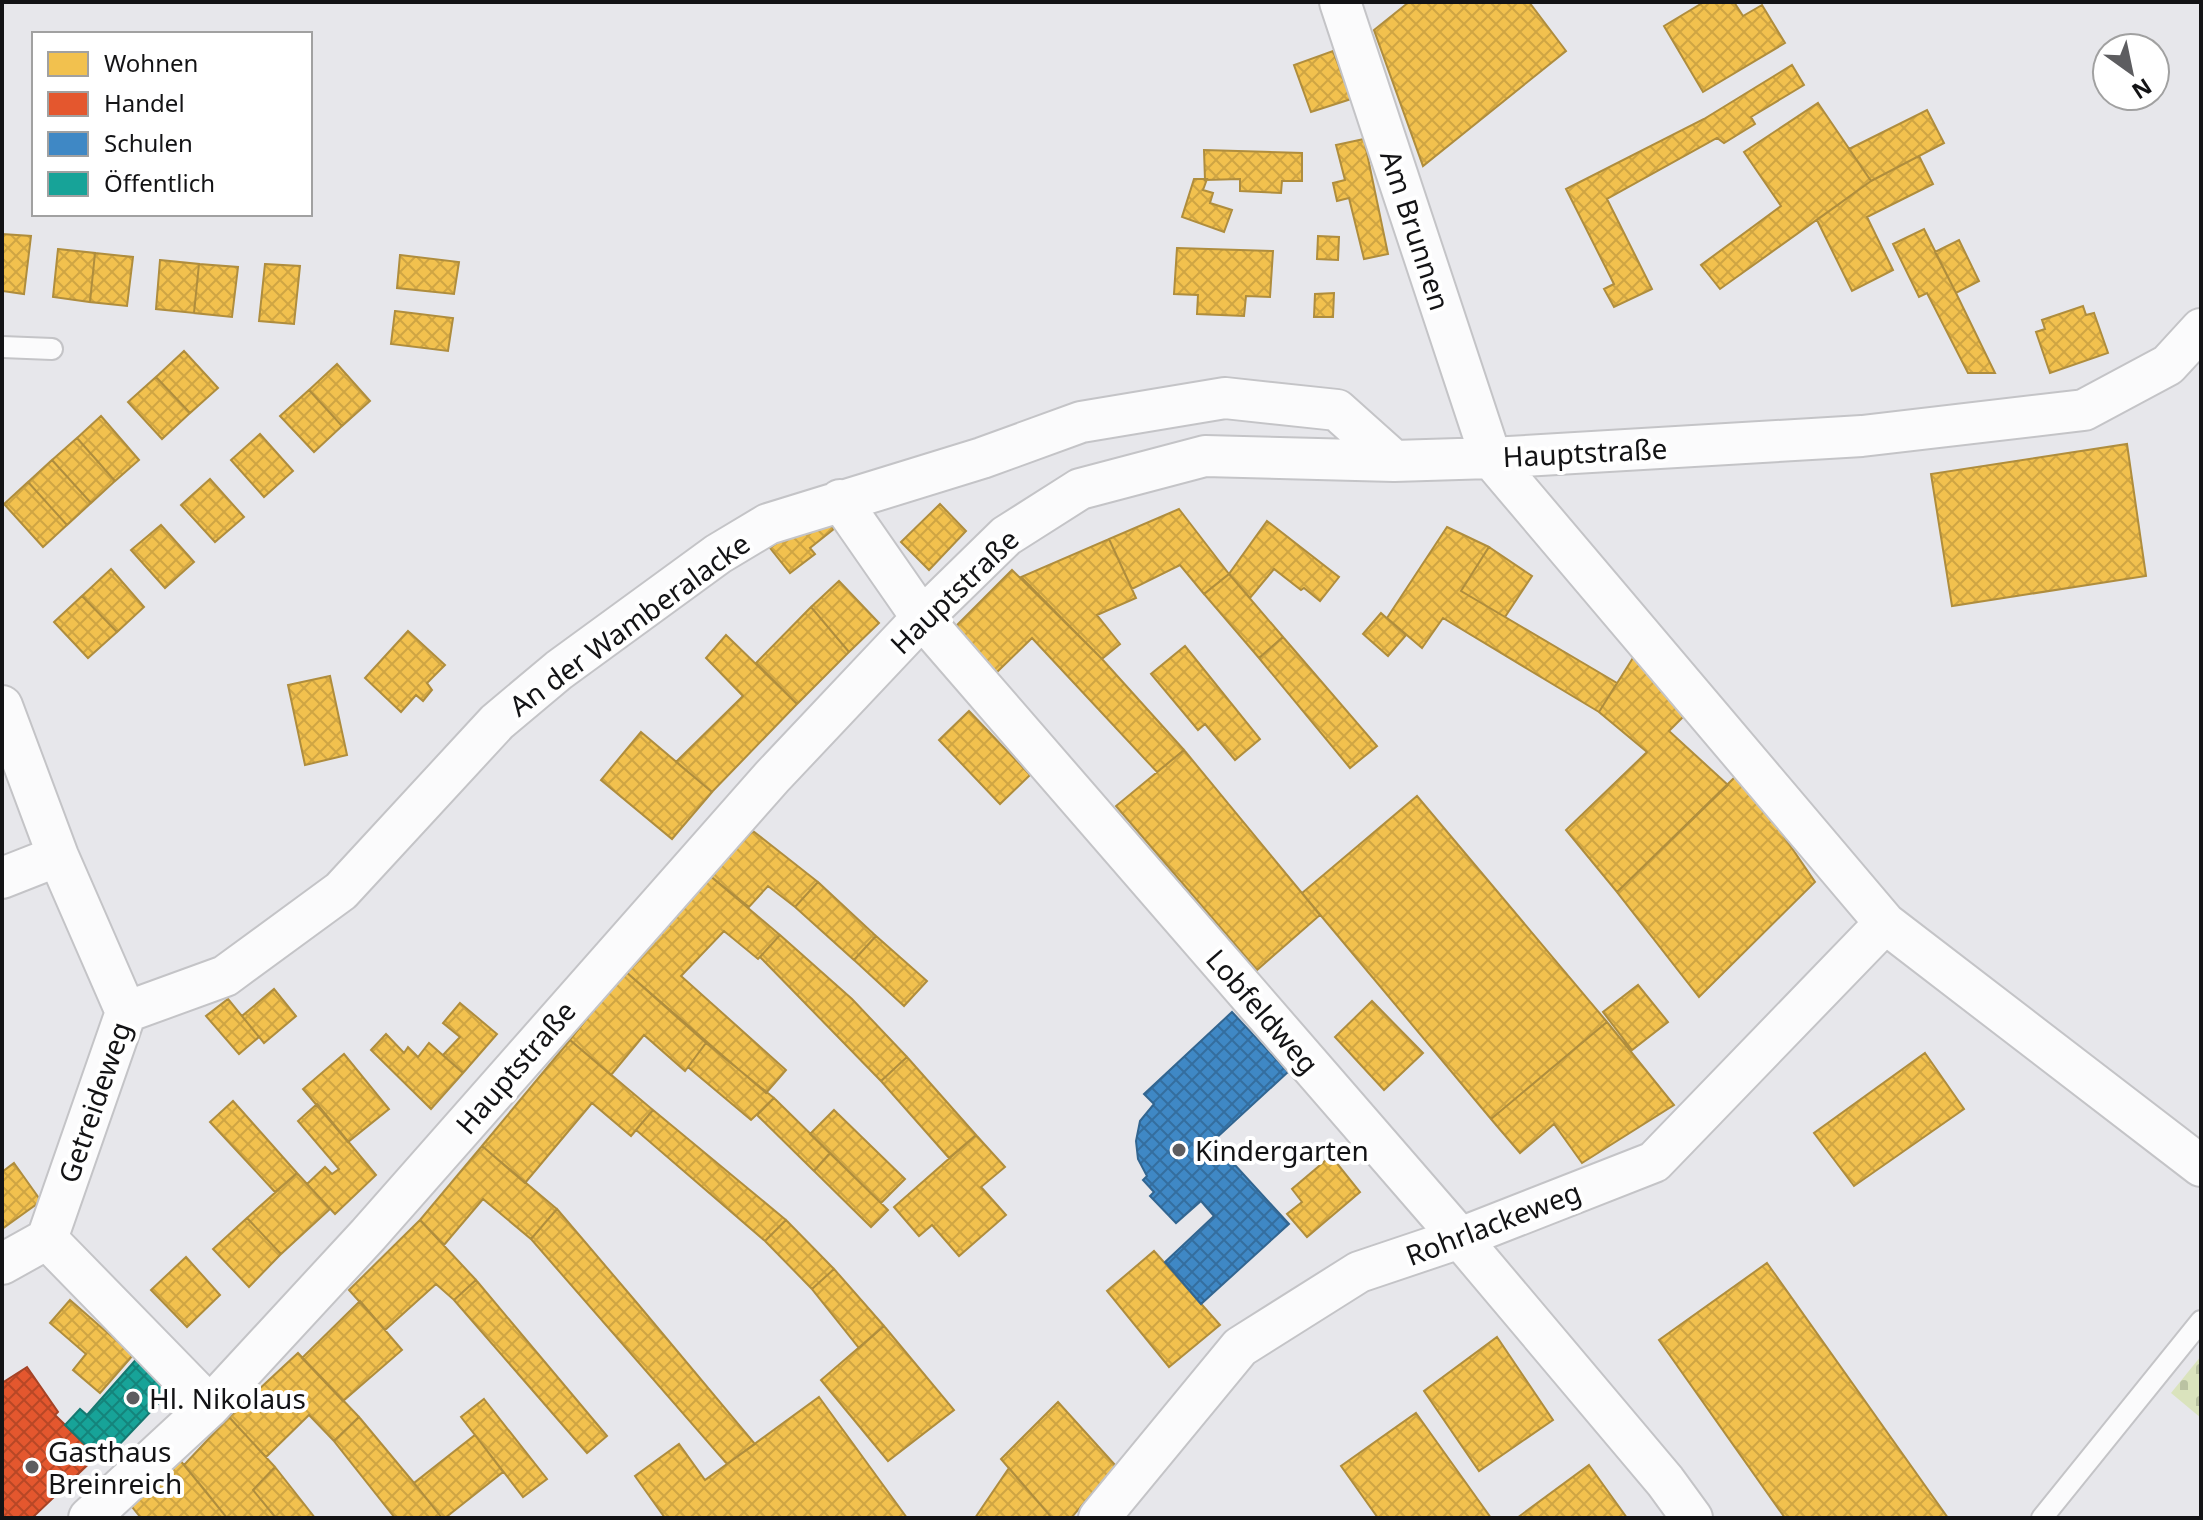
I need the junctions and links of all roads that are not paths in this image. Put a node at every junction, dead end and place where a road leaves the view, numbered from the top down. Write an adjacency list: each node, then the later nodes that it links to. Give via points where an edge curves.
1 (1340, 2): 5 (street, Am Brunnen)
2 (2201, 329): 5 (street, Hauptstraße, via 2168,365 2084,410 1862,436)
3 (2, 347): 4 (lane)
4 (52, 349)
5 (1491, 458): 6 (street, Hauptstraße); 12 (street)
6 (1394, 461): 7 (street, An der Wamberalacke, via 1337,410 1225,398 1081,422); 8 (street, Hauptstraße, via 1205,456 1080,489 1006,536)
7 (840, 500): 8 (street, Lobfeldweg); 13 (street, An der Wamberalacke, via 768,524 718,554 559,670 497,722 341,891 225,976)
8 (922, 618): 15 (street, Lobfeldweg); 19 (street, Hauptstraße, via 772,777)
9 (2, 706): 10 (street, Getreideweg)
10 (58, 856): 11 (street); 13 (street, Getreideweg)
11 (2, 878)
12 (1885, 923): 14 (street); 15 (street, Rohrlackeweg, via 1654,1162)
13 (126, 1012): 16 (street, Getreideweg)
14 (2201, 1166)
15 (1460, 1238): 21 (street, Rohrlackeweg, via 1359,1272 1240,1347); 22 (street, Lobfeldweg)
16 (47, 1239): 17 (street); 19 (street)
17 (2, 1264)
18 (2201, 1321): 23 (lane)
19 (210, 1406): 20 (street, Hauptstraße)
20 (89, 1518)
21 (1099, 1518)
22 (1692, 1518)
23 (2042, 1518)

